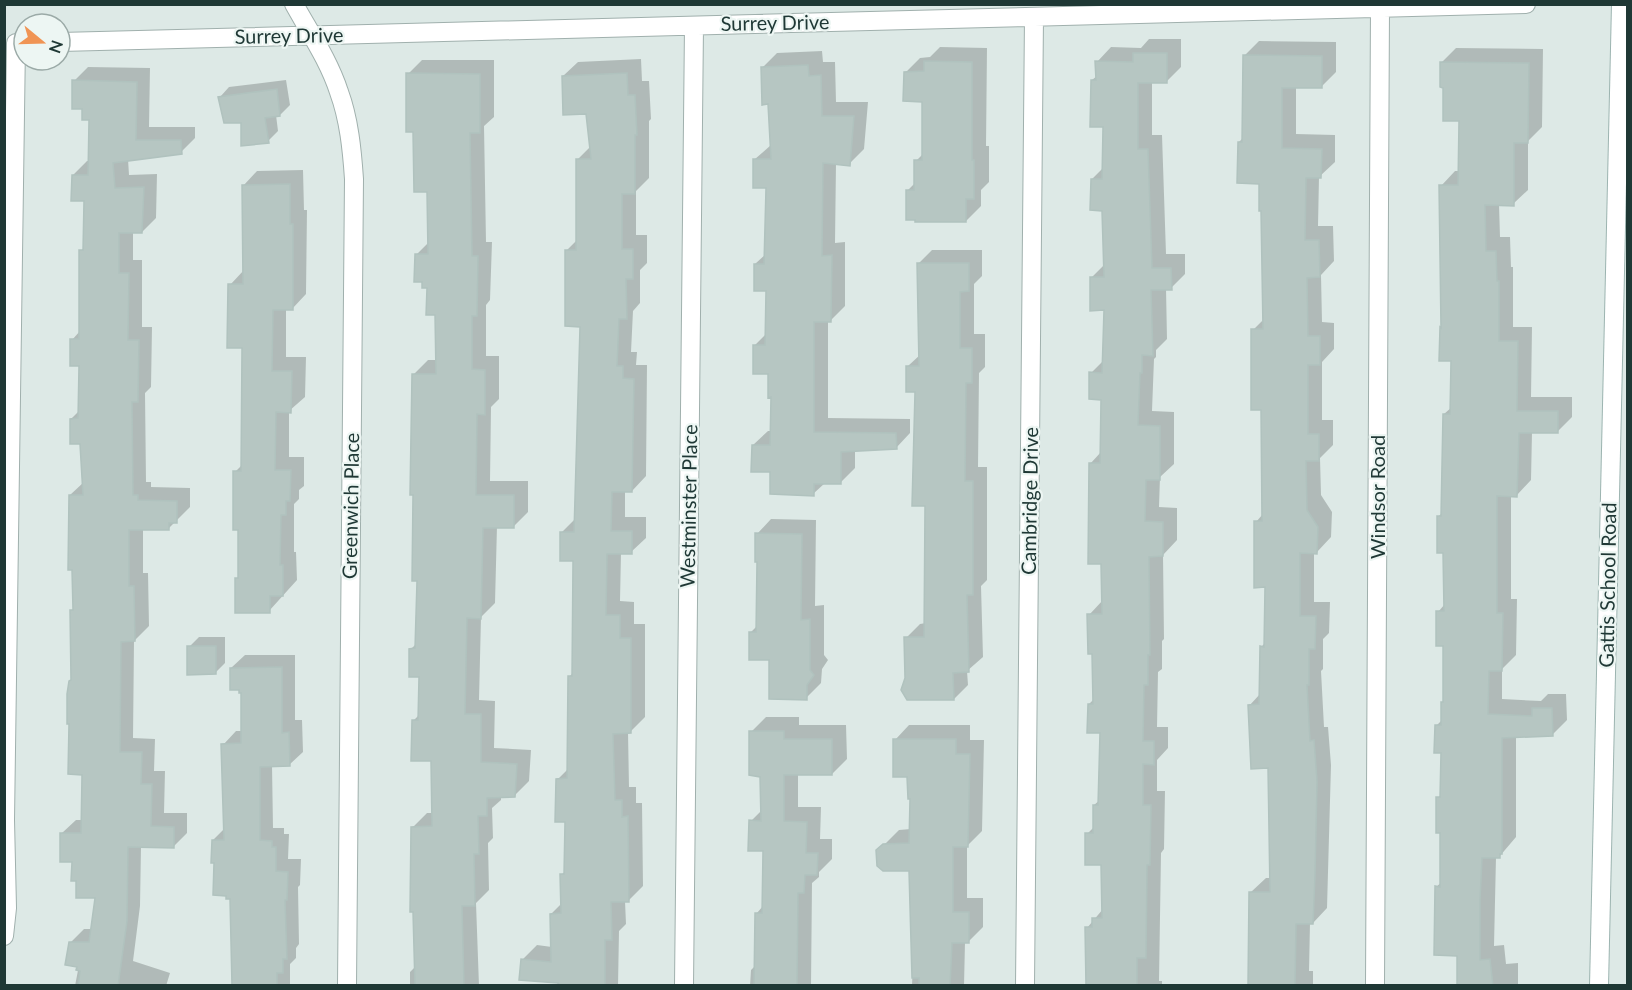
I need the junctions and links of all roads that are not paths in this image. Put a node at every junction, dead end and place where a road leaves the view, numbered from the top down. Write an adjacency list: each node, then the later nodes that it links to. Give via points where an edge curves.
1 (294, 4): 7 (street, Greenwich Place)
2 (1526, 4): 4 (street, Surrey Drive)
3 (1621, 4): 15 (street, Gattis School Road)
4 (1380, 8): 5 (street, Surrey Drive); 14 (street, Windsor Road)
5 (1034, 17): 6 (street, Surrey Drive); 13 (street, Cambridge Drive)
6 (694, 26): 7 (street, Surrey Drive); 12 (street, Westminster Place)
7 (312, 35): 8 (street, Surrey Drive); 11 (street, Greenwich Place, via 340,92 354,179)
8 (72, 42)
9 (15, 72): 10 (street)
10 (4, 936)
11 (347, 986)
12 (684, 986)
13 (1025, 986)
14 (1375, 986)
15 (1599, 986)

